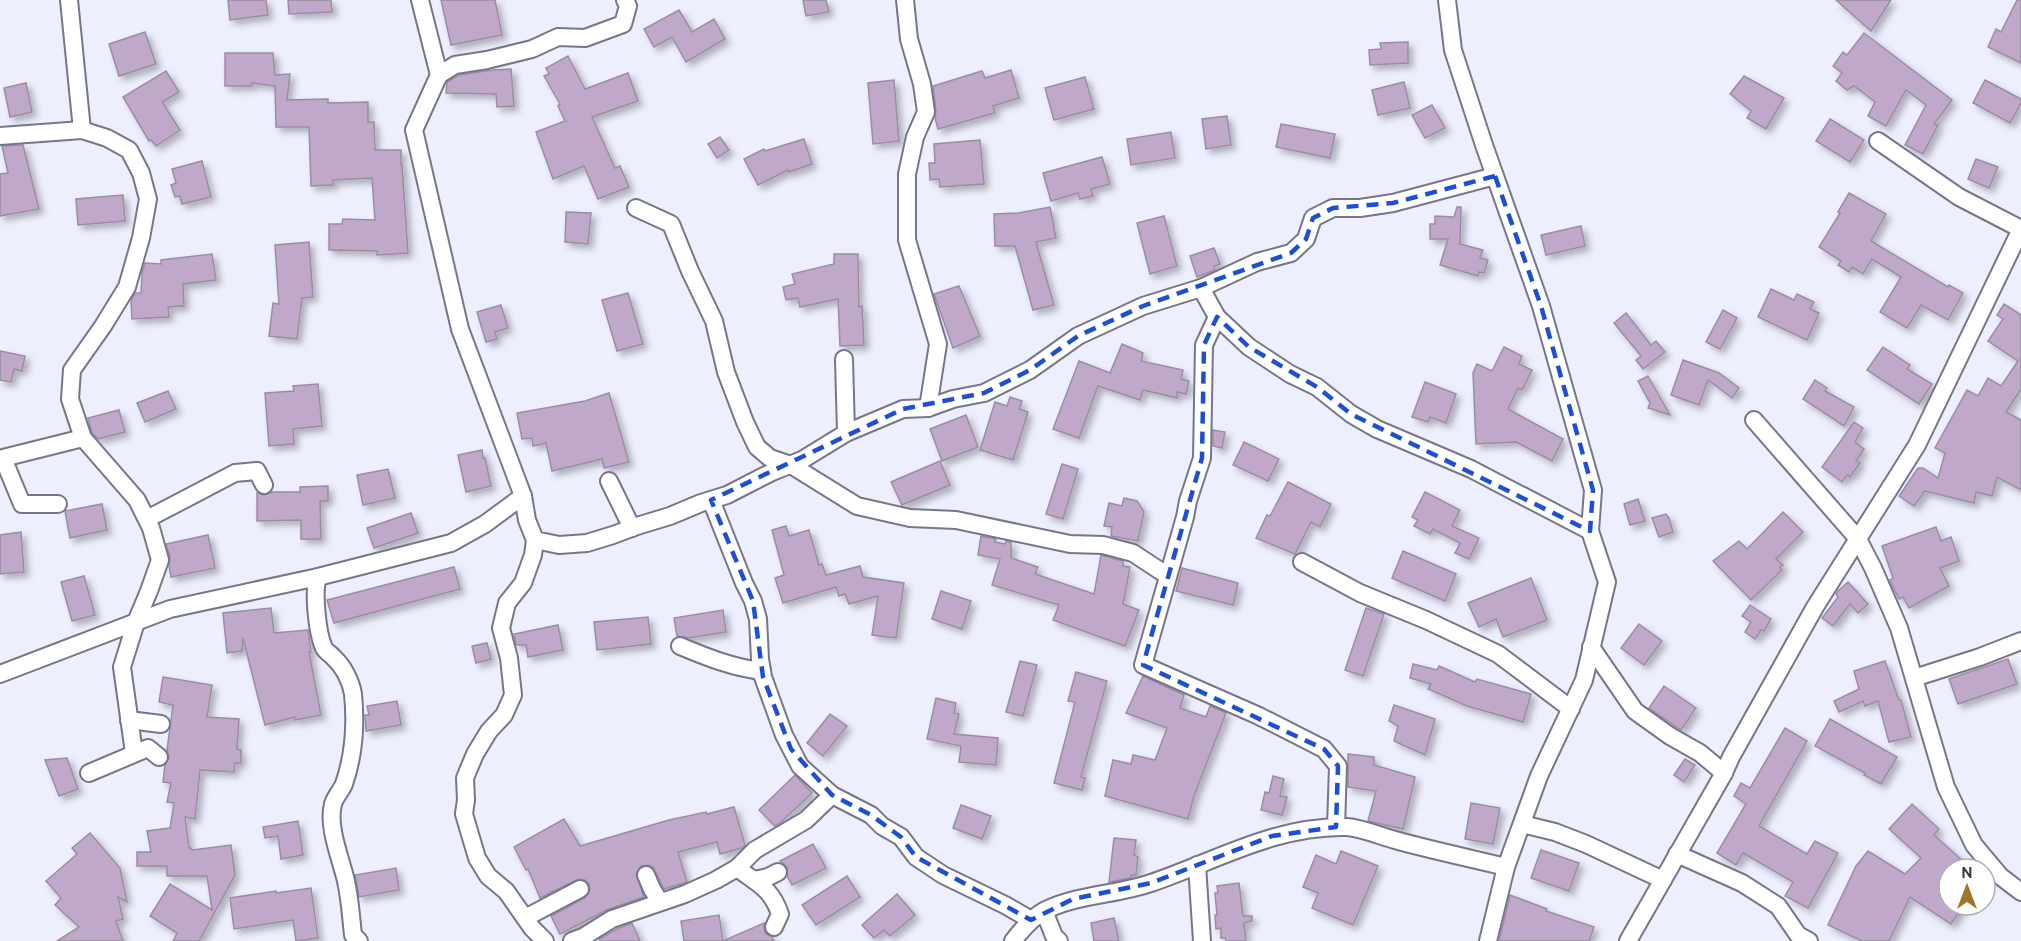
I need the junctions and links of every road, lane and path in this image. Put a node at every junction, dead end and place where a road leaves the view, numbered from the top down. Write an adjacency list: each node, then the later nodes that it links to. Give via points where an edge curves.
1 (69, 0): 7 (street)
2 (420, 0): 6 (street)
3 (625, 0): 6 (street, via 628,6 623,24 612,29 585,38 558,37 532,49 455,65)
4 (905, 0): 16 (street, via 909,39 926,112 915,137 907,174 907,240 938,344)
5 (1448, 0): 10 (street, via 1453,50)
6 (439, 75): 23 (street, via 414,130 460,329)
7 (82, 130): 8 (street); 19 (street, via 129,150 148,199 127,287 72,370 70,399)
8 (0, 136)
9 (1878, 141): 12 (street, via 1959,197)
10 (1495, 176): 13 (street, via 1393,203 1333,207 1313,218 1306,239 1291,253 1257,262); 28 (street, via 1541,306 1593,490)
11 (636, 208): 20 (street, via 671,224 714,321 726,372 757,447 770,459)
12 (2021, 229): 29 (street, via 1917,445)
13 (1200, 288): 14 (street); 16 (street, via 1143,306 1078,336 1030,370 984,393)
14 (1217, 317): 28 (street, via 1249,347 1377,429 1471,469); 32 (street, via 1204,345 1202,458)
15 (844, 359): 18 (street)
16 (928, 408): 18 (street, via 903,409)
17 (1754, 420): 29 (street)
18 (846, 433): 20 (street)
19 (83, 438): 25 (street, via 3,458 22,504); 26 (street, via 137,501)
20 (790, 465): 24 (street); 32 (street, via 857,506 910,518 956,520 1070,543 1103,544 1133,553)
21 (609, 481): 27 (street)
22 (264, 485): 26 (street, via 257,471 235,473)
23 (524, 496): 30 (street); 33 (street, via 451,543)
24 (711, 500): 27 (street); 38 (street, via 753,601)
25 (58, 504)
26 (147, 519): 34 (street, via 160,560)
27 (632, 528): 30 (street, via 588,543)
28 (1590, 531): 37 (street, via 1607,582)
29 (1858, 539): 40 (street, via 1899,628); 46 (street, via 1799,635)
30 (535, 540): 63 (street, via 523,584 507,603 501,628 513,695 504,715 475,753 465,778 464,814 477,858)
31 (1302, 562): 41 (street, via 1360,593 1498,654)
32 (1168, 576): 50 (street, via 1143,665 1324,749 1338,766)
33 (318, 577): 34 (street, via 170,609); 65 (street, via 314,588 316,617 325,650 336,659 352,692 353,740 343,785 333,805 333,830 346,883)
34 (136, 622): 39 (street); 42 (street, via 122,667)
35 (2021, 641): 40 (street)
36 (680, 646): 38 (street)
37 (1591, 647): 41 (street, via 1584,680); 46 (street, via 1635,711)
38 (762, 671): 48 (street, via 790,749 800,766)
39 (0, 674)
40 (1914, 678): 60 (street, via 1946,787 1974,845 2000,876)
41 (1571, 709): 49 (street, via 1539,776)
42 (129, 720): 43 (street); 44 (street)
43 (161, 724)
44 (134, 753): 45 (street, via 148,748); 47 (street)
45 (159, 757)
46 (1724, 773): 51 (street)
47 (89, 774)
48 (832, 795): 54 (street, via 806,820 755,850); 62 (street, via 871,815 901,837 916,858 944,875)
49 (1522, 824): 53 (street); 57 (street, via 1556,832)
50 (1336, 827): 52 (street, via 1272,836); 53 (street, via 1350,827)
51 (1677, 854): 57 (street); 73 (street, via 1742,883 1778,906 1798,935)
52 (1197, 865): 62 (street, via 1151,883 1073,899); 70 (street)
53 (1506, 867): 71 (street)
54 (737, 868): 58 (street); 61 (street)
55 (778, 872): 58 (street)
56 (646, 875): 61 (street)
57 (1663, 879): 72 (street)
58 (754, 880): 64 (street, via 775,898 780,914)
59 (580, 889): 63 (street)
60 (2021, 892)
61 (660, 902): 67 (street, via 612,919)
62 (1037, 916): 68 (street); 69 (street)
63 (525, 918): 66 (street)
64 (774, 927)
65 (352, 939)
66 (545, 941)
67 (572, 941)
68 (1013, 941)
69 (1059, 941)
70 (1202, 941)
71 (1488, 941)
72 (1628, 941)
73 (1809, 941)

